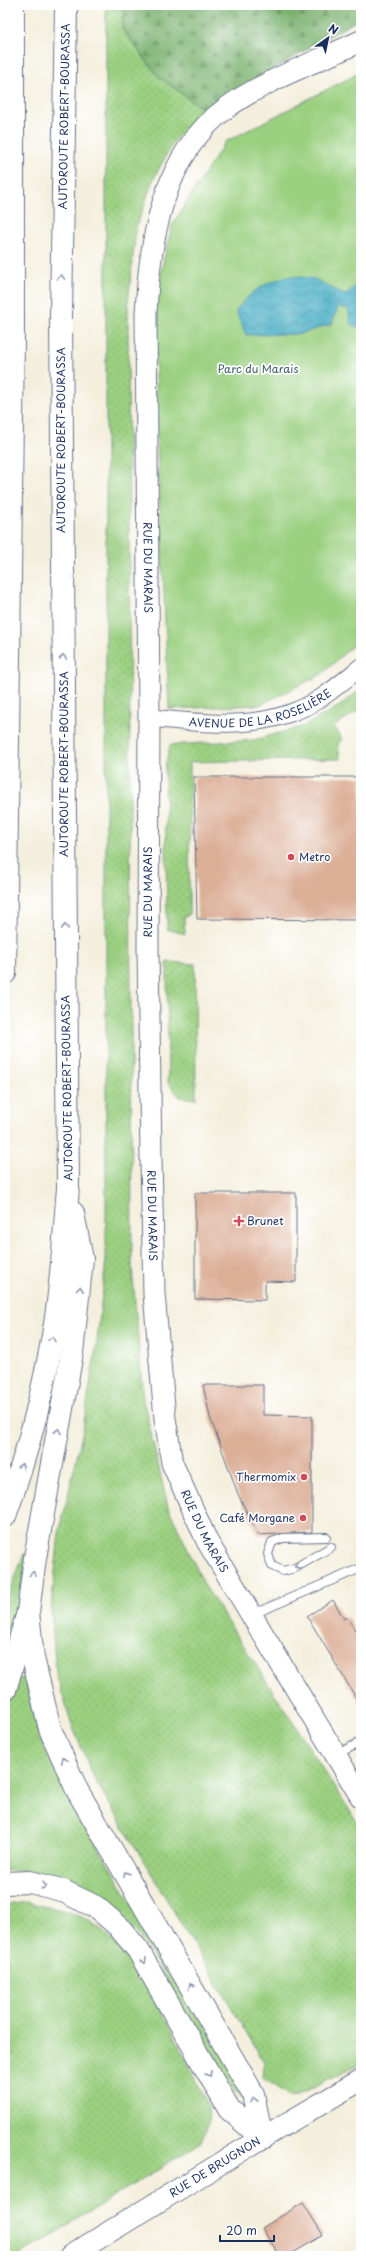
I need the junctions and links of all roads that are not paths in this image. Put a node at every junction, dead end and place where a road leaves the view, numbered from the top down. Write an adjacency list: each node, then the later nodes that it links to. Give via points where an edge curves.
1 (13, 5): 6 (highway, via 13,337)
2 (66, 5): 8 (highway, AUTOROUTE ROBERT-BOURASSA, one-way to 2, via 61,324)
3 (361, 41): 5 (street, RUE DU MARAIS, via 252,92 224,109 202,132 180,162 163,201 148,279 146,314)
4 (361, 667): 5 (street, AVENUE DE LA ROSELIÈRE, via 330,692 305,707 272,719 243,723)
5 (149, 718): 15 (street, RUE DU MARAIS, via 148,950 151,1159 154,1294 164,1410 172,1463 207,1541)
6 (6, 871): 7 (highway)
7 (5, 973)
8 (68, 1188): 9 (highway, AUTOROUTE ROBERT-BOURASSA, one-way to 8, via 17,1483 55,1324); 14 (highway, one-way to 8, via 79,1298 82,1259)
9 (5, 1516)
10 (326, 1537): 11 (lane, one-way to 10, via 295,1568 283,1571 272,1566 268,1554 272,1542 283,1538)
11 (331, 1547)
12 (359, 1569): 13 (lane); 15 (lane)
13 (361, 1578)
14 (28, 1612): 16 (highway); 22 (highway, one-way to 14, via 253,2094 74,1783 50,1729 33,1658)
15 (250, 1616): 18 (street, RUE DU MARAIS)
16 (5, 1690)
17 (361, 1742): 18 (lane)
18 (336, 1755): 19 (street, RUE DU MARAIS)
19 (361, 1797)
20 (5, 1884): 22 (highway, one-way to 22, via 30,1882 61,1890 96,1907 118,1926 138,1950 229,2109)
21 (361, 2080): 22 (street, RUE DE BRUGNON)
22 (262, 2138): 23 (street, RUE DE BRUGNON)
23 (70, 2256)

